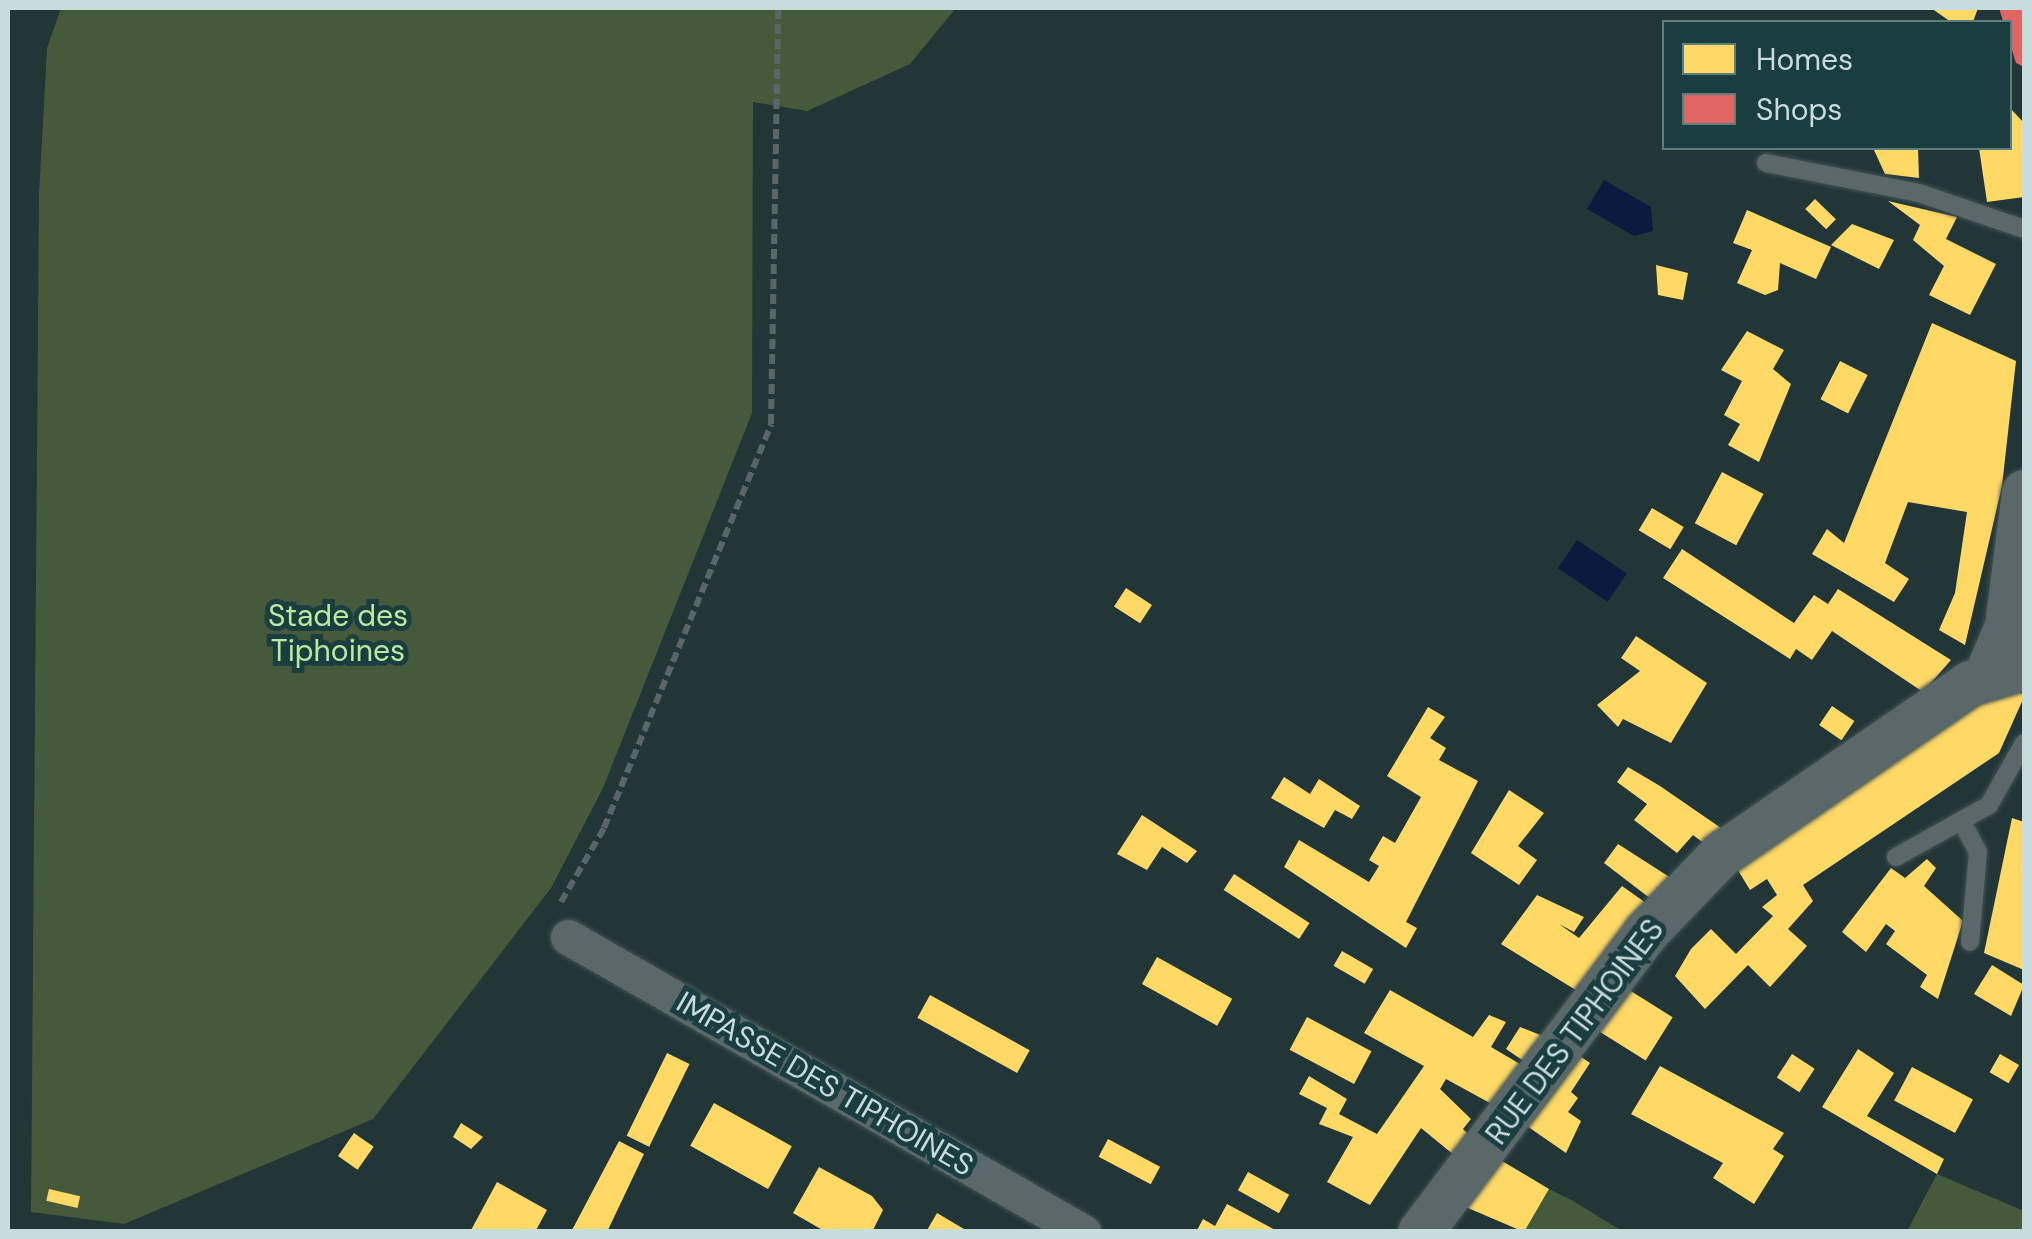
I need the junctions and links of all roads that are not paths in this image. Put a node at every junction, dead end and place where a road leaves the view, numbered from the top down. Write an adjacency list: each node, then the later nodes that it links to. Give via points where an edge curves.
1 (1766, 162): 2 (lane, via 1919,193)
2 (2024, 229)
3 (2024, 492): 4 (street)
4 (2018, 606): 5 (street)
5 (2006, 670): 12 (street, RUE DES TIPHOINES, via 1722,854 1646,932)
6 (2024, 743): 7 (lane, via 1989,805)
7 (1963, 824): 8 (lane); 10 (lane, via 1978,852)
8 (1896, 857)
9 (568, 937): 11 (street, IMPASSE DES TIPHOINES)
10 (1970, 942)
11 (1083, 1232)
12 (1420, 1232)

